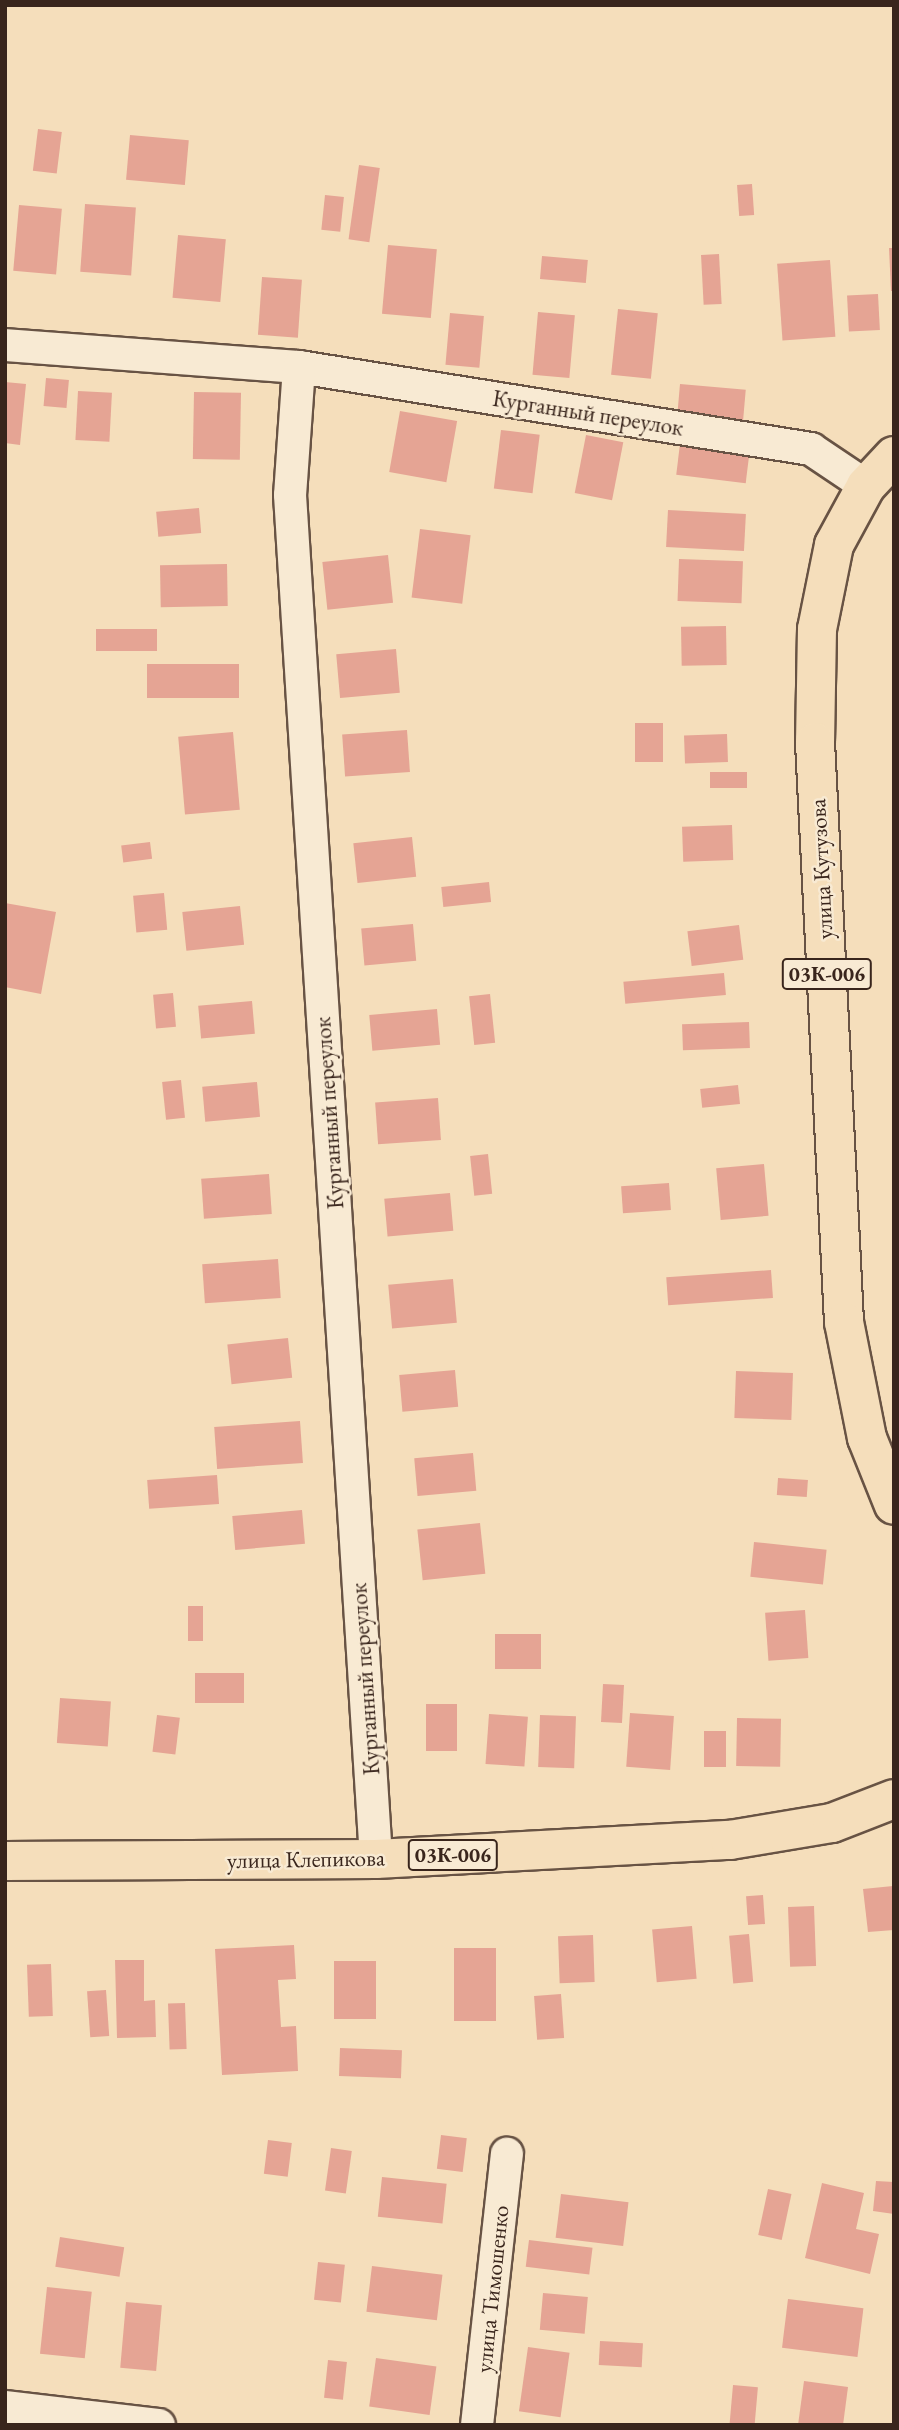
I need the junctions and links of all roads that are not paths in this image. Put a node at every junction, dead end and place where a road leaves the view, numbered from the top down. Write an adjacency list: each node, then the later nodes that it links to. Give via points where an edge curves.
1 (5, 345): 2 (street, Курганный переулок)
2 (299, 367): 4 (street, Курганный переулок, via 811,449); 7 (street, Курганный переулок, via 290,495)
3 (894, 456): 4 (main road, улица Кутузова / 03К-006)
4 (866, 486): 5 (main road, улица Кутузова / 03К-006, via 834,545 817,629 815,742 844,1322 867,1438)
5 (894, 1505)
6 (894, 1798): 7 (main road, улица Клепикова / 03К-006, via 832,1824 730,1840)
7 (376, 1859): 8 (main road, улица Клепикова / 03К-006)
8 (5, 1861)
9 (508, 2154): 12 (street, улица Тимошенко)
10 (5, 2407): 11 (street)
11 (159, 2425)
12 (477, 2425)

